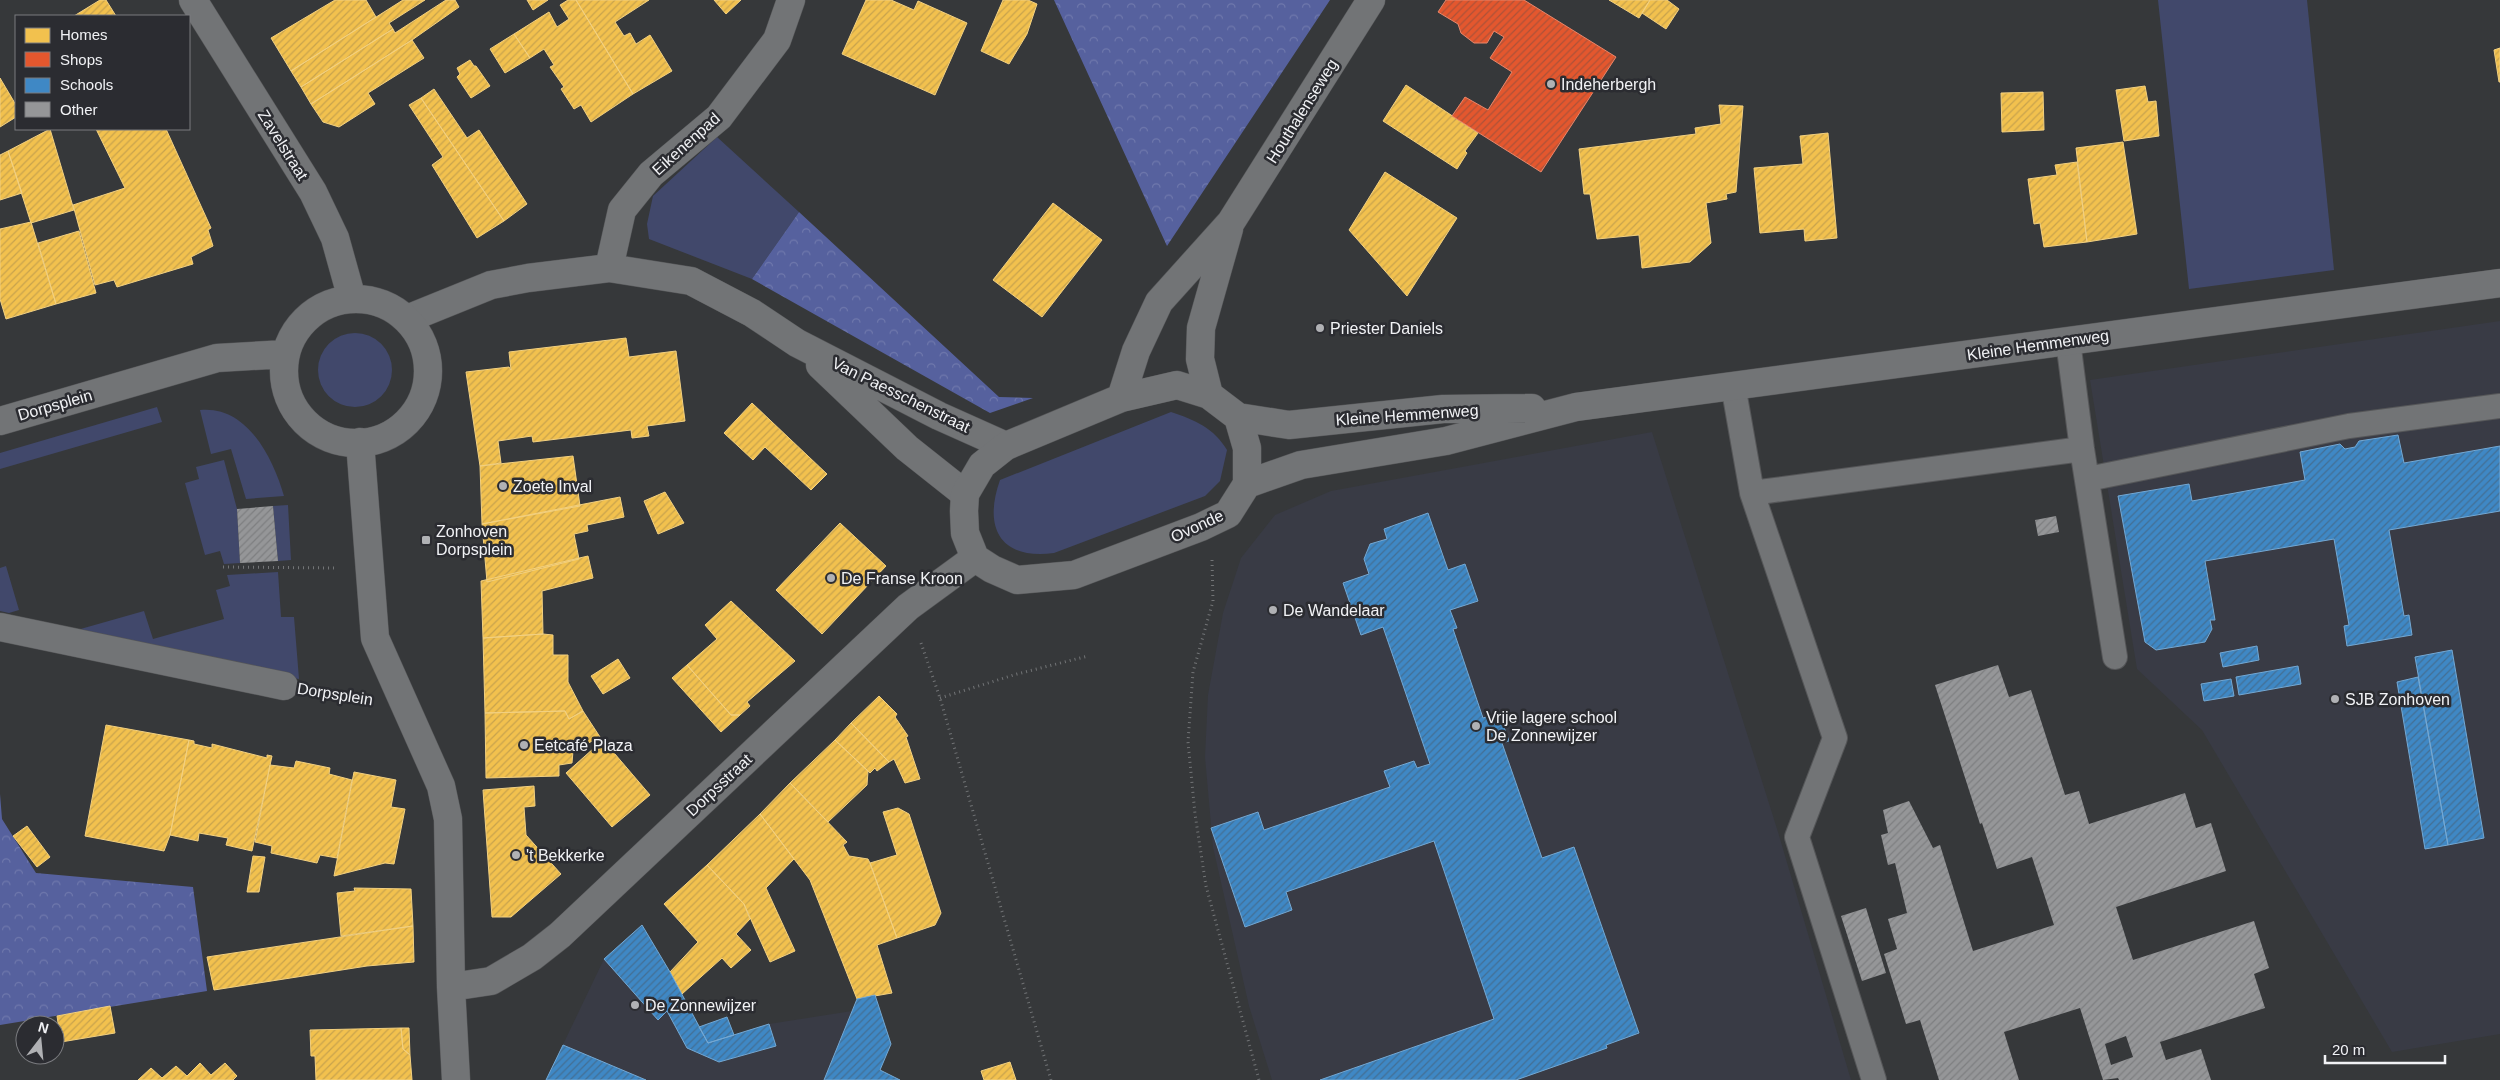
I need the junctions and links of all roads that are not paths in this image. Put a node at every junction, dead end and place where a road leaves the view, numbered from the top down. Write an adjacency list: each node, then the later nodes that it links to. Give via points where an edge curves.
1 (193, 0): 7 (street, Zavelstraat, via 313,192 336,238)
2 (791, 0): 5 (street, Eikenenpad, via 777,40 719,116 651,174 622,210)
3 (1371, 0): 4 (street, Houthalenseweg)
4 (1231, 222): 13 (street, Houthalenseweg, via 1201,328 1200,359); 14 (street, Houthalenseweg, via 1159,302 1136,351)
5 (609, 268): 8 (street, Van Paesschenstraat, via 490,285); 10 (street, Van Paesschenstraat, via 691,281 752,313)
6 (2500, 284): 9 (street, Kleine Hemmenweg)
7 (352, 299): 8 (street, via 377,302); 11 (street, via 334,300 310,314 301,323)
8 (407, 319): 19 (street, via 419,335 427,360 423,397 401,426 388,435)
9 (2068, 341): 12 (street, Kleine Hemmenweg); 21 (lane)
10 (797, 343): 20 (street, Van Paesschenstraat, via 939,416); 25 (street, Van Paesschenstraat, via 908,448)
11 (286, 354): 18 (street, Dorpsplein, via 217,358); 19 (street, via 285,382 303,420 326,436)
12 (1734, 385): 16 (street, Kleine Hemmenweg); 24 (lane)
13 (1210, 395): 14 (street, via 1177,385); 17 (street)
14 (1121, 398): 20 (street)
15 (2500, 406): 22 (lane, via 2349,426)
16 (1576, 408): 17 (street, Kleine Hemmenweg, via 1443,409 1289,425); 23 (street, Kleine Hemmenweg, via 1446,441 1301,465)
17 (1238, 417): 23 (street, via 1247,448)
18 (0, 421)
19 (360, 442): 30 (street, Dorpsplein, via 375,638 441,786 448,819)
20 (1006, 446): 25 (street, via 982,465)
21 (2082, 449): 22 (lane); 24 (lane)
22 (2088, 479): 28 (lane)
23 (1247, 484): 26 (street, Ovonde, via 1228,514 1074,575 1017,580)
24 (1752, 493): 32 (lane, via 1835,738 1797,837)
25 (965, 494): 26 (street, via 965,533)
26 (975, 558): 30 (street, Dorpsstraat, via 908,607 560,936 491,981)
27 (0, 627): 29 (street, Dorpsplein)
28 (2115, 657)
29 (284, 686)
30 (451, 987): 31 (street)
31 (456, 1080)
32 (1874, 1080)

